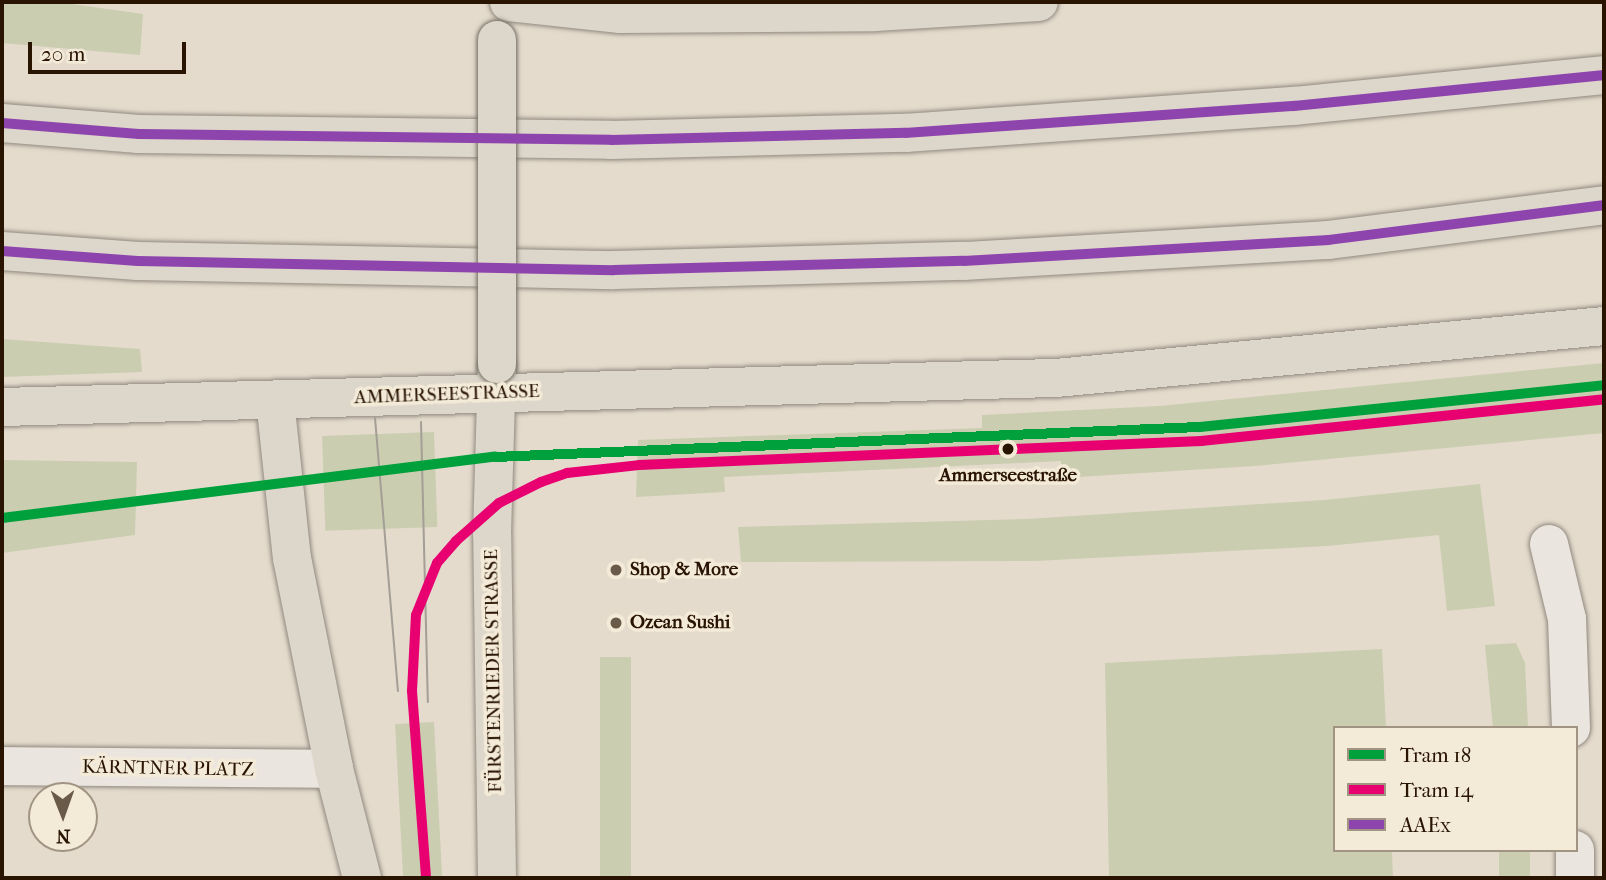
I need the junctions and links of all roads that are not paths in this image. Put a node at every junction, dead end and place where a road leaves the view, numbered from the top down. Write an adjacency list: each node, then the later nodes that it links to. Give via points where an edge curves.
1 (497, 2): 9 (main road, FÜRSTENRIEDER STRASSE, bridge)
2 (509, 2): 3 (main road, via 634,14 875,12)
3 (1039, 2)
4 (1604, 75): 5 (main road, via 1294,106 906,133 611,140 139,134)
5 (2, 124)
6 (1604, 205): 7 (main road, via 1328,240 964,261 614,270 138,261)
7 (2, 251)
8 (1604, 326): 9 (main road, AMMERSEESTRASSE, via 1056,378)
9 (497, 379): 10 (main road, AMMERSEESTRASSE); 18 (main road, FÜRSTENRIEDER STRASSE, via 492,534)
10 (275, 400): 11 (main road, AMMERSEESTRASSE); 15 (main road, via 292,558)
11 (2, 407)
12 (1549, 544): 13 (street, via 1567,619)
13 (1571, 726)
14 (2, 766): 15 (street, KÄRNTNER PLATZ)
15 (334, 769): 17 (main road)
16 (1574, 852): 19 (street)
17 (362, 878)
18 (497, 878)
19 (1575, 878)

